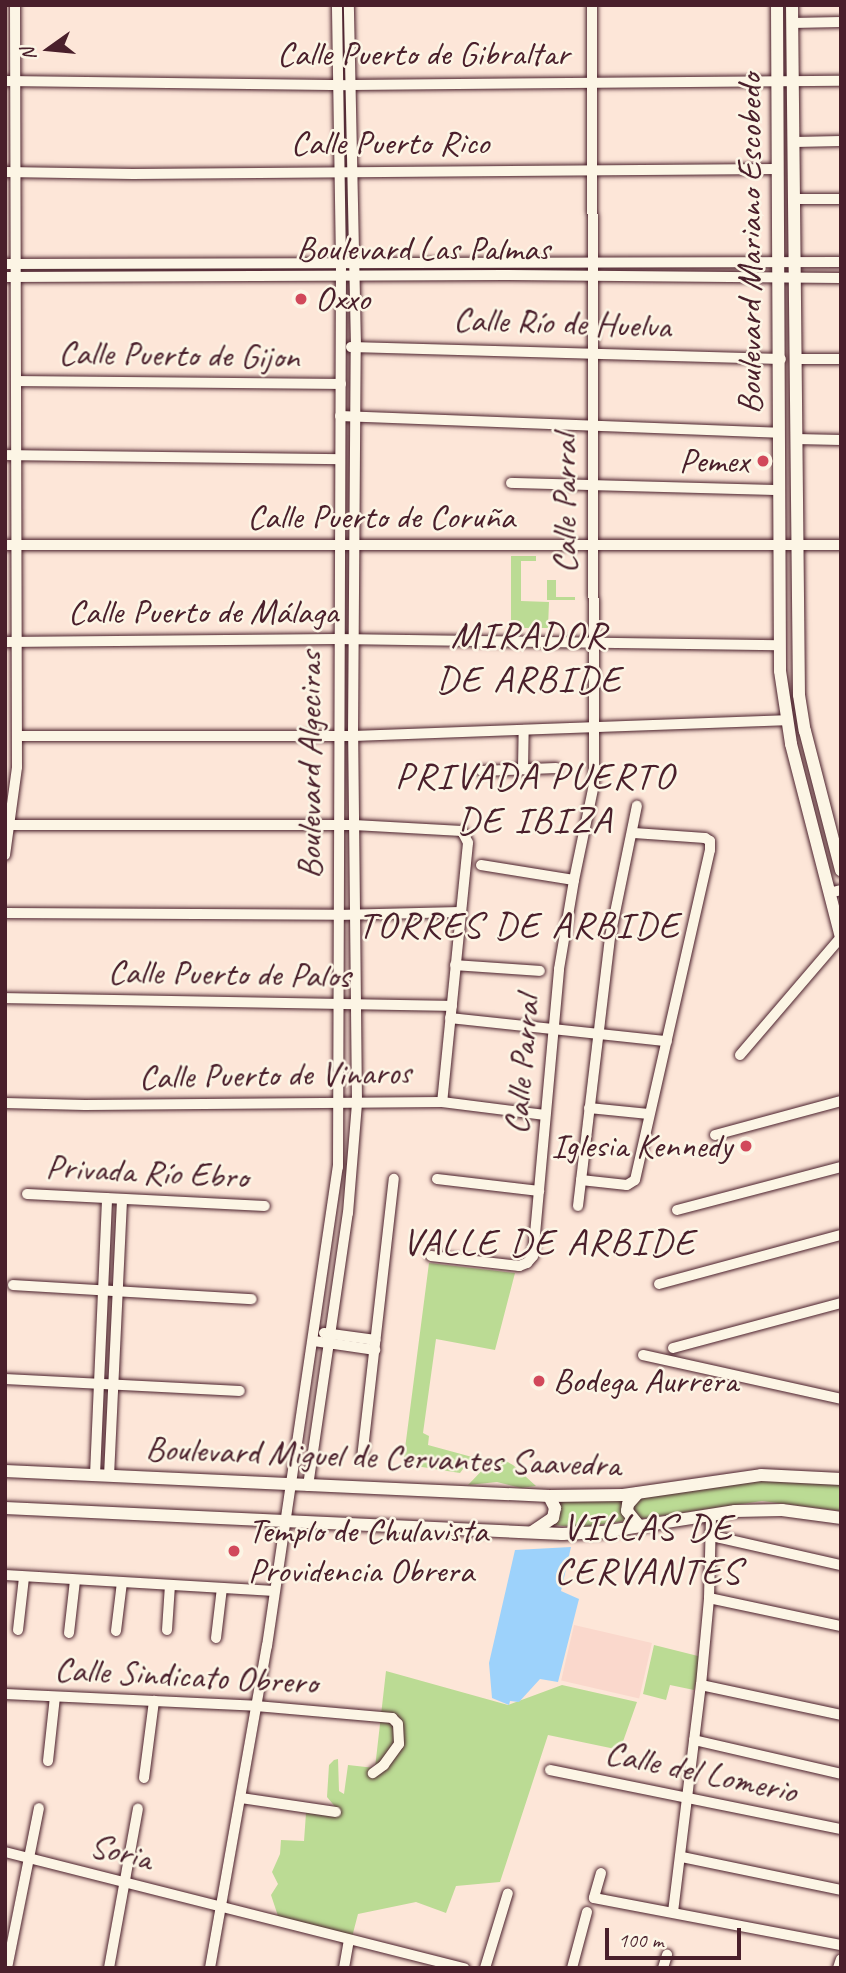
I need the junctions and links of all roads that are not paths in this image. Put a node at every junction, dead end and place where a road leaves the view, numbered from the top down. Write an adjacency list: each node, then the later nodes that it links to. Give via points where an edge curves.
1 (15, 5): 9 (street)
2 (337, 5): 14 (street, Boulevard Algeciras)
3 (349, 5): 15 (street, Boulevard Algeciras)
4 (592, 5): 10 (street, Calle Parral)
5 (777, 5): 11 (main road, Boulevard Mariano Escobedo)
6 (792, 5): 8 (main road, Boulevard Mariano Escobedo)
7 (841, 22): 8 (street)
8 (792, 23): 12 (main road, Boulevard Mariano Escobedo)
9 (11, 81): 14 (street, Calle Puerto de Gibraltar); 21 (street)
10 (591, 81): 11 (street, Calle Puerto de Gibraltar); 15 (street, Calle Puerto de Gibraltar); 18 (street, Calle Parral)
11 (776, 81): 12 (street, Calle Puerto de Gibraltar); 19 (main road, Boulevard Mariano Escobedo)
12 (793, 81): 13 (street, Calle Puerto de Gibraltar); 17 (main road, Boulevard Mariano Escobedo)
13 (841, 81)
14 (337, 84): 15 (street, Calle Puerto de Gibraltar); 22 (street, Boulevard Algeciras)
15 (351, 85): 23 (street, Boulevard Algeciras)
16 (841, 141): 17 (street)
17 (795, 142): 25 (main road, Boulevard Mariano Escobedo)
18 (592, 169): 19 (street, Calle Puerto Rico); 23 (street, Calle Puerto Rico); 27 (street, Calle Parral)
19 (776, 169): 26 (main road, Boulevard Mariano Escobedo)
20 (5, 172): 21 (street, Calle Puerto Rico)
21 (17, 172): 22 (street, Calle Puerto Rico); 32 (street)
22 (339, 172): 23 (street, Calle Puerto Rico); 30 (street, Boulevard Algeciras)
23 (352, 172): 31 (street, Boulevard Algeciras)
24 (841, 199): 25 (street)
25 (795, 200): 28 (main road, Boulevard Mariano Escobedo)
26 (779, 261): 27 (street, Boulevard Las Palmas); 28 (street, Boulevard Las Palmas); 35 (main road, Boulevard Mariano Escobedo)
27 (593, 262): 31 (street, Boulevard Las Palmas); 33 (street, Calle Parral)
28 (796, 262): 29 (street, Boulevard Las Palmas); 36 (main road, Boulevard Mariano Escobedo)
29 (841, 262)
30 (341, 263): 31 (street, Boulevard Las Palmas); 32 (street, Boulevard Las Palmas); 37 (street, Boulevard Algeciras)
31 (353, 263): 38 (street, Boulevard Algeciras)
32 (11, 264): 34 (street)
33 (593, 275): 35 (street, Boulevard Las Palmas); 38 (street, Boulevard Las Palmas); 42 (street, Calle Parral)
34 (11, 277): 37 (street, Boulevard Las Palmas); 46 (street)
35 (779, 277): 36 (street, Boulevard Las Palmas); 43 (main road, Boulevard Mariano Escobedo)
36 (796, 277): 39 (street, Boulevard Las Palmas); 44 (main road, Boulevard Mariano Escobedo)
37 (341, 278): 38 (street, Boulevard Las Palmas); 40 (street, Boulevard Algeciras)
38 (353, 278): 41 (street, Boulevard Algeciras)
39 (841, 278)
40 (341, 347): 41 (street, Calle Río de Huelva); 47 (street, Boulevard Algeciras)
41 (356, 347): 42 (street, Calle Río de Huelva); 49 (street, Boulevard Algeciras)
42 (594, 352): 43 (street, Calle Río de Huelva); 50 (street, Calle Parral)
43 (781, 359): 51 (main road, Boulevard Mariano Escobedo)
44 (795, 359): 45 (street); 52 (main road, Boulevard Mariano Escobedo)
45 (841, 359)
46 (16, 381): 47 (street, Calle Puerto de Gijon); 54 (street)
47 (341, 384): 48 (street, Boulevard Algeciras)
48 (340, 416): 49 (street); 56 (street, Boulevard Algeciras)
49 (355, 416): 50 (street); 66 (street, Boulevard Algeciras)
50 (593, 425): 51 (street); 58 (street, Calle Parral)
51 (779, 433): 59 (main road, Boulevard Mariano Escobedo)
52 (796, 439): 53 (street); 63 (main road, Boulevard Mariano Escobedo)
53 (841, 440)
54 (17, 455): 55 (street); 56 (street); 61 (street)
55 (5, 456)
56 (340, 459): 65 (street, Boulevard Algeciras)
57 (511, 483): 58 (street)
58 (593, 484): 59 (street); 60 (street, Calle Parral)
59 (779, 490): 62 (main road, Boulevard Mariano Escobedo)
60 (593, 544): 62 (street, Calle Puerto de Coruña); 66 (street, Calle Puerto de Coruña); 70 (street, Calle Parral)
61 (11, 545): 65 (street, Calle Puerto de Coruña); 69 (street)
62 (780, 545): 63 (street, Calle Puerto de Coruña); 71 (main road, Boulevard Mariano Escobedo)
63 (797, 545): 64 (street, Calle Puerto de Coruña); 89 (main road, Boulevard Mariano Escobedo, via 800,705)
64 (841, 545)
65 (339, 546): 66 (street, Calle Puerto de Coruña); 67 (street, Boulevard Algeciras)
66 (353, 546): 68 (street, Boulevard Algeciras)
67 (338, 639): 68 (street, Calle Puerto de Málaga); 69 (street, Calle Puerto de Málaga); 75 (street, Boulevard Algeciras)
68 (354, 639): 70 (street, Calle Puerto de Málaga); 76 (street, Boulevard Algeciras)
69 (11, 642): 77 (street)
70 (594, 642): 71 (street, Calle Puerto de Málaga); 73 (street, Calle Parral)
71 (779, 645): 72 (main road, Boulevard Mariano Escobedo)
72 (785, 720): 73 (street); 91 (main road, Boulevard Mariano Escobedo)
73 (594, 727): 74 (street); 90 (street, Calle Parral, via 594,784)
74 (524, 730): 76 (street); 80 (street)
75 (340, 736): 76 (street); 77 (street); 85 (street, Boulevard Algeciras)
76 (353, 736): 84 (street, Boulevard Algeciras)
77 (17, 737): 78 (street)
78 (11, 767): 83 (street)
79 (556, 768): 80 (street)
80 (523, 769): 81 (street)
81 (482, 771)
82 (637, 806): 86 (street)
83 (10, 825): 85 (street); 87 (street)
84 (354, 825): 85 (street); 92 (street, via 457,829 465,834 468,843); 95 (street, Boulevard Algeciras)
85 (339, 826): 94 (street, Boulevard Algeciras)
86 (634, 833): 105 (street, via 610,937); 106 (street, via 709,841)
87 (5, 855)
88 (481, 864): 90 (street)
89 (840, 867): 91 (street)
90 (574, 880): 104 (street, Calle Parral)
91 (832, 890): 96 (main road, Boulevard Mariano Escobedo)
92 (460, 912): 95 (street); 97 (street)
93 (5, 913): 94 (street)
94 (338, 915): 95 (street); 100 (street, Boulevard Algeciras)
95 (354, 915): 101 (street, Boulevard Algeciras)
96 (841, 937): 107 (street)
97 (455, 965): 98 (street); 102 (street)
98 (540, 971)
99 (5, 998): 100 (street, Calle Puerto de Palos)
100 (337, 1003): 101 (street, Calle Puerto de Palos); 112 (street, Boulevard Algeciras)
101 (354, 1003): 102 (street, Calle Puerto de Palos); 111 (street, Boulevard Algeciras)
102 (452, 1006): 103 (street)
103 (450, 1018): 104 (street); 109 (street)
104 (554, 1027): 105 (street); 115 (street, Calle Parral)
105 (597, 1032): 106 (street); 113 (street)
106 (667, 1041): 114 (street)
107 (740, 1055)
108 (841, 1101): 116 (street)
109 (442, 1102): 111 (street, Calle Puerto de Vinaros); 115 (street, Calle Puerto de Vinaros)
110 (5, 1103): 112 (street, Calle Puerto de Vinaros)
111 (357, 1103): 112 (street, Calle Puerto de Vinaros); 137 (street, Boulevard Algeciras, via 354,1165)
112 (339, 1104): 136 (street, Boulevard Algeciras, via 338,1167)
113 (589, 1108): 114 (street); 120 (street)
114 (649, 1114): 120 (street, via 634,1182)
115 (545, 1115): 121 (street, Calle Parral)
116 (715, 1135)
117 (841, 1167): 127 (street)
118 (394, 1179): 138 (street)
119 (437, 1179): 121 (street)
120 (581, 1180): 126 (street)
121 (538, 1191): 129 (street, Calle Parral, via 533,1256 527,1263 519,1266)
122 (27, 1194): 123 (street, Privada Río Ebro)
123 (107, 1198): 124 (street, Privada Río Ebro); 132 (street)
124 (122, 1199): 125 (street, Privada Río Ebro); 133 (street)
125 (265, 1206)
126 (578, 1206)
127 (677, 1210)
128 (841, 1235): 130 (street)
129 (431, 1256)
130 (659, 1284)
131 (13, 1285): 132 (street)
132 (103, 1290): 133 (street); 142 (street)
133 (118, 1291): 134 (street); 143 (street)
134 (252, 1299)
135 (841, 1303): 139 (street)
136 (314, 1336): 137 (street); 151 (street, Boulevard Algeciras)
137 (330, 1338): 138 (street); 152 (street, Boulevard Algeciras)
138 (375, 1345): 146 (street)
139 (673, 1348)
140 (643, 1355): 145 (street)
141 (5, 1379): 142 (street)
142 (99, 1384): 143 (street); 148 (street)
143 (114, 1384): 144 (street); 149 (street)
144 (240, 1391)
145 (841, 1399)
146 (362, 1458)
147 (5, 1471): 148 (main road, Boulevard Miguel de Cervantes Saavedra)
148 (95, 1475): 149 (main road, Boulevard Miguel de Cervantes Saavedra)
149 (109, 1476): 151 (main road, Boulevard Miguel de Cervantes Saavedra)
150 (841, 1479): 153 (main road, Boulevard Miguel de Cervantes Saavedra, via 761,1475)
151 (292, 1485): 152 (main road, Boulevard Miguel de Cervantes Saavedra); 158 (street, Boulevard Algeciras)
152 (308, 1486): 154 (main road, Boulevard Miguel de Cervantes Saavedra)
153 (638, 1493): 154 (main road, Boulevard Miguel de Cervantes Saavedra); 159 (main road, via 627,1511)
154 (549, 1496): 160 (main road, via 555,1508 553,1518)
155 (5, 1508): 158 (main road, Boulevard Miguel de Cervantes Saavedra)
156 (711, 1514): 157 (main road, Boulevard Miguel de Cervantes Saavedra, via 782,1510); 159 (main road, Boulevard Miguel de Cervantes Saavedra); 161 (street)
157 (841, 1518)
158 (286, 1522): 160 (main road, Boulevard Miguel de Cervantes Saavedra); 169 (street, Boulevard Algeciras)
159 (639, 1526): 160 (main road, Boulevard Miguel de Cervantes Saavedra, via 580,1534)
160 (532, 1532)
161 (712, 1536): 162 (street); 170 (street)
162 (841, 1565)
163 (5, 1575): 164 (street)
164 (24, 1577): 165 (street); 172 (street)
165 (75, 1580): 166 (street); 175 (street)
166 (122, 1582): 167 (street); 174 (street)
167 (170, 1585): 168 (street); 173 (street)
168 (222, 1588): 169 (street); 176 (street)
169 (275, 1591): 181 (street, Boulevard Algeciras)
170 (709, 1598): 171 (street); 177 (street)
171 (841, 1626)
172 (18, 1630)
173 (167, 1630)
174 (116, 1631)
175 (69, 1633)
176 (216, 1639)
177 (701, 1685): 182 (street); 183 (street)
178 (5, 1694): 179 (street, Calle Sindicato Obrero)
179 (55, 1697): 180 (street, Calle Sindicato Obrero); 184 (street)
180 (154, 1700): 181 (street, Calle Sindicato Obrero); 188 (street)
181 (256, 1706): 186 (street, Calle Sindicato Obrero, via 392,1718 398,1724 399,1744); 190 (street, Boulevard Algeciras)
182 (841, 1715)
183 (694, 1740): 187 (street); 189 (street)
184 (48, 1761)
185 (550, 1770): 189 (street, Calle del Lomerio)
186 (373, 1773)
187 (841, 1774)
188 (144, 1778)
189 (688, 1797): 194 (street, Calle del Lomerio); 196 (street)
190 (241, 1798): 193 (street); 202 (street, Boulevard Algeciras)
191 (39, 1808): 197 (street)
192 (138, 1809): 199 (street)
193 (335, 1812)
194 (841, 1829)
195 (5, 1852): 197 (street, Soria)
196 (682, 1857): 200 (street); 204 (street)
197 (29, 1858): 199 (street, Soria); 209 (street)
198 (601, 1873): 204 (street, via 594,1898)
199 (127, 1882): 202 (street, Soria); 210 (street)
200 (841, 1890)
201 (508, 1893): 214 (street)
202 (222, 1908): 205 (street, Soria); 211 (street, Boulevard Algeciras)
203 (587, 1912): 215 (street)
204 (673, 1912): 206 (street)
205 (349, 1940): 212 (street); 213 (street, Soria)
206 (841, 1945)
207 (667, 1955): 216 (street)
208 (841, 1959): 217 (street)
209 (7, 1968)
210 (109, 1968)
211 (210, 1968)
212 (344, 1968)
213 (465, 1968)
214 (485, 1968)
215 (572, 1968)
216 (663, 1968)
217 (838, 1968)

